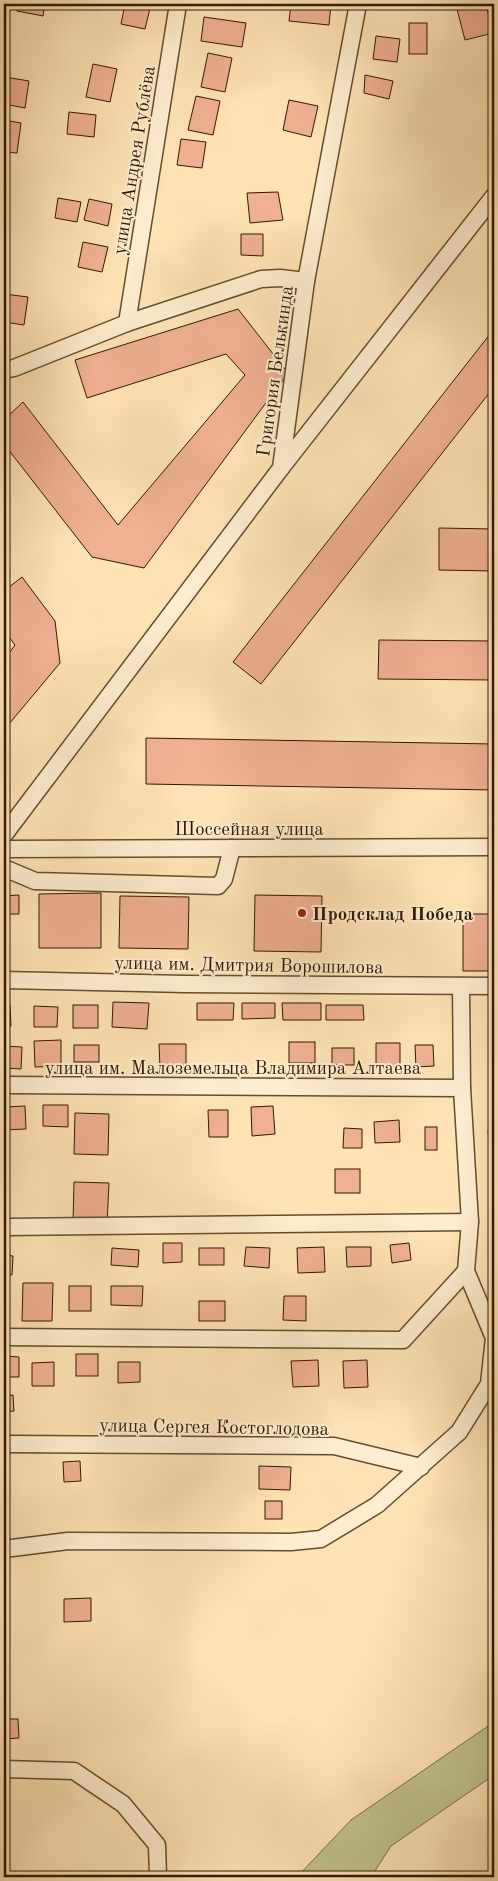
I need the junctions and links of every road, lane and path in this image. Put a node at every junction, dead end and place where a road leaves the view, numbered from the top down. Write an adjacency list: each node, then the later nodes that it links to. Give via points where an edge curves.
1 (178, 4): 5 (street, улица Андрея Рублёва)
2 (358, 4): 4 (street, Григория Белькинда)
3 (494, 196): 7 (street)
4 (306, 281): 5 (street, via 261,279); 7 (street, Григория Белькинда)
5 (127, 323): 6 (street)
6 (4, 370)
7 (281, 468): 8 (street, Григория Белькинда)
8 (4, 835)
9 (494, 847): 10 (street, Шоссейная улица)
10 (232, 848): 11 (street, Шоссейная улица); 12 (street, via 224,880 218,886 35,881)
11 (4, 849)
12 (4, 868)
13 (4, 980): 14 (street, улица им. Дмитрия Ворошилова)
14 (461, 986): 15 (street, улица им. Дмитрия Ворошилова); 17 (street)
15 (494, 986)
16 (4, 1085): 17 (street, улица им. Малоземельца Владимира Алтаева)
17 (462, 1088): 18 (street)
18 (470, 1222): 19 (street); 20 (street)
19 (4, 1227)
20 (466, 1271): 21 (street, via 403,1340); 23 (street, via 494,1338 489,1384 459,1432)
21 (4, 1337)
22 (4, 1444): 23 (street, улица Сергея Костоглодова, via 334,1446)
23 (421, 1467): 24 (street, via 377,1506 321,1539 291,1542 68,1541)
24 (4, 1549)
25 (4, 1770): 26 (street, via 74,1772 123,1804 157,1845)
26 (158, 1877)

